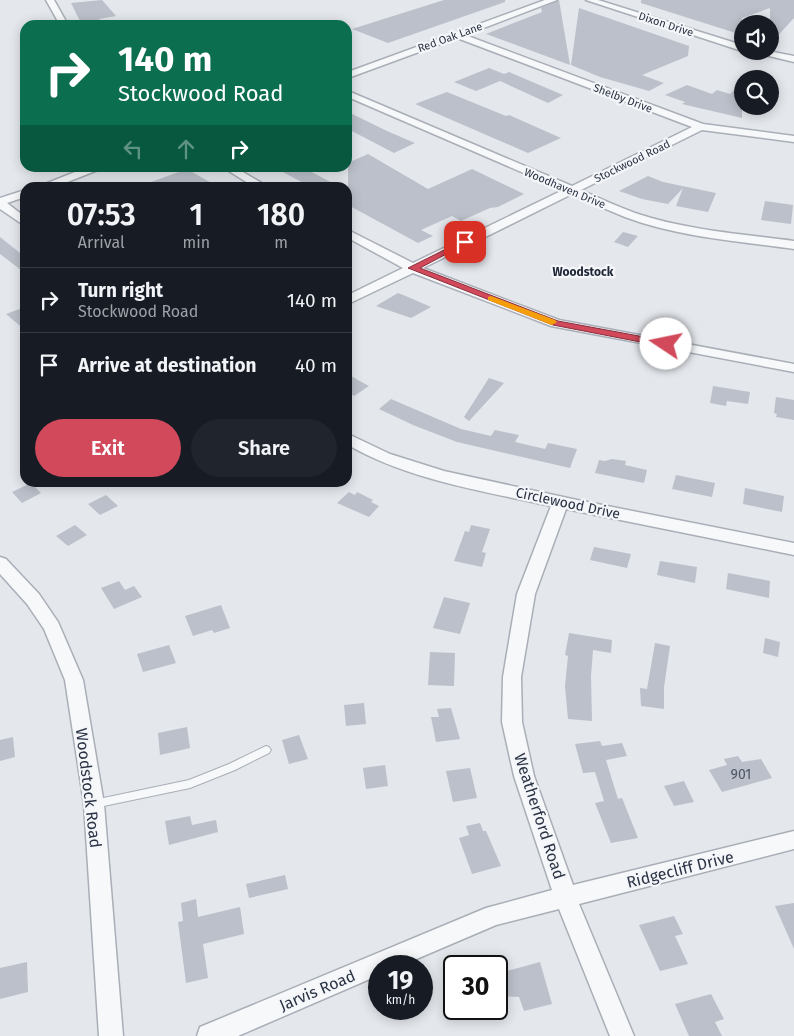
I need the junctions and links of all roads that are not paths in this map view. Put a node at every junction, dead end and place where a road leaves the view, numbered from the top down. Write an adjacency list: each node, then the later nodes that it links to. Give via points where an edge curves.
1 (50, 0): 4 (street)
2 (553, 0): 5 (street, Red Oak Lane)
3 (590, 0): 6 (street, Dixon Drive)
4 (61, 20)
5 (457, 35): 9 (street, Red Oak Lane); 11 (street, Shelby Drive)
6 (734, 45)
7 (779, 56): 8 (street)
8 (794, 59)
9 (352, 74)
10 (352, 96): 17 (street, Woodhaven Drive)
11 (701, 127): 12 (street, Shelby Drive); 17 (street, Stockwood Road)
12 (794, 139)
13 (83, 172): 15 (street)
14 (236, 172): 16 (street)
15 (56, 182)
16 (254, 182)
17 (571, 191): 22 (street, Woodhaven Drive, via 663,225); 23 (street, Stockwood Road)
18 (20, 195): 19 (street)
19 (0, 203): 20 (street)
20 (20, 218)
21 (352, 234): 23 (street)
22 (794, 245)
23 (412, 268): 24 (street, Stockwood Road); 25 (street, via 556,324)
24 (352, 298)
25 (794, 368)
26 (352, 441): 27 (street, Circlewood Drive, via 369,452 410,468)
27 (560, 502): 28 (street, Circlewood Drive); 33 (street, Weatherford Road, via 526,594 512,677 512,722 524,776)
28 (794, 549)
29 (0, 563): 31 (street, Woodstock Road, via 33,599 52,627 74,680)
30 (266, 750): 31 (lane, via 190,784)
31 (94, 804): 34 (street, Woodstock Road)
32 (794, 840): 33 (street, Ridgecliff Drive)
33 (566, 898): 35 (street, Jarvis Road, via 494,915); 36 (street, Weatherford Road)
34 (111, 1036)
35 (209, 1036)
36 (622, 1036)

